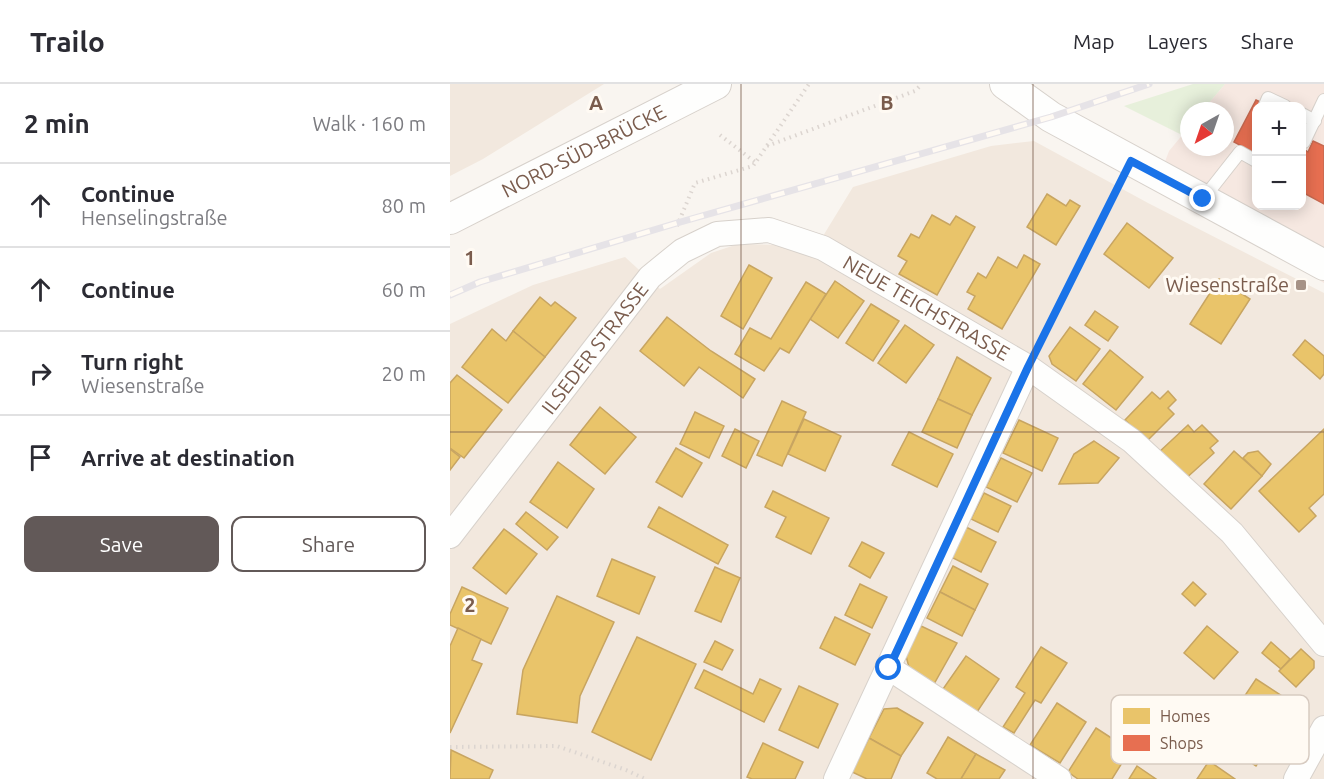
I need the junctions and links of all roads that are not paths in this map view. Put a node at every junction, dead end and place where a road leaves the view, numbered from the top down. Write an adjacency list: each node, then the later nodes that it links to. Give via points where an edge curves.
1 (716, 84): 9 (street, NORD-SÜD-BRÜCKE)
2 (1005, 84): 8 (street, via 1052,117)
3 (1324, 100): 5 (lane)
4 (1306, 116): 5 (lane)
5 (1315, 121): 6 (lane)
6 (1306, 143)
7 (1252, 157): 8 (lane, via 1241,149)
8 (1203, 199): 10 (street)
9 (450, 219)
10 (1324, 265)
11 (650, 277): 12 (street, NEUE TEICHSTRASSE, via 682,251 717,234 769,230 823,248); 13 (street, ILSEDER STRASSE)
12 (1028, 367): 14 (street, NEUE TEICHSTRASSE, via 1132,441 1232,533); 15 (street)
13 (450, 536)
14 (1324, 644)
15 (889, 668): 19 (street); 20 (street)
16 (1324, 728): 17 (street)
17 (1309, 755)
18 (1304, 764): 21 (street)
19 (836, 779)
20 (1059, 779)
21 (1296, 779)

